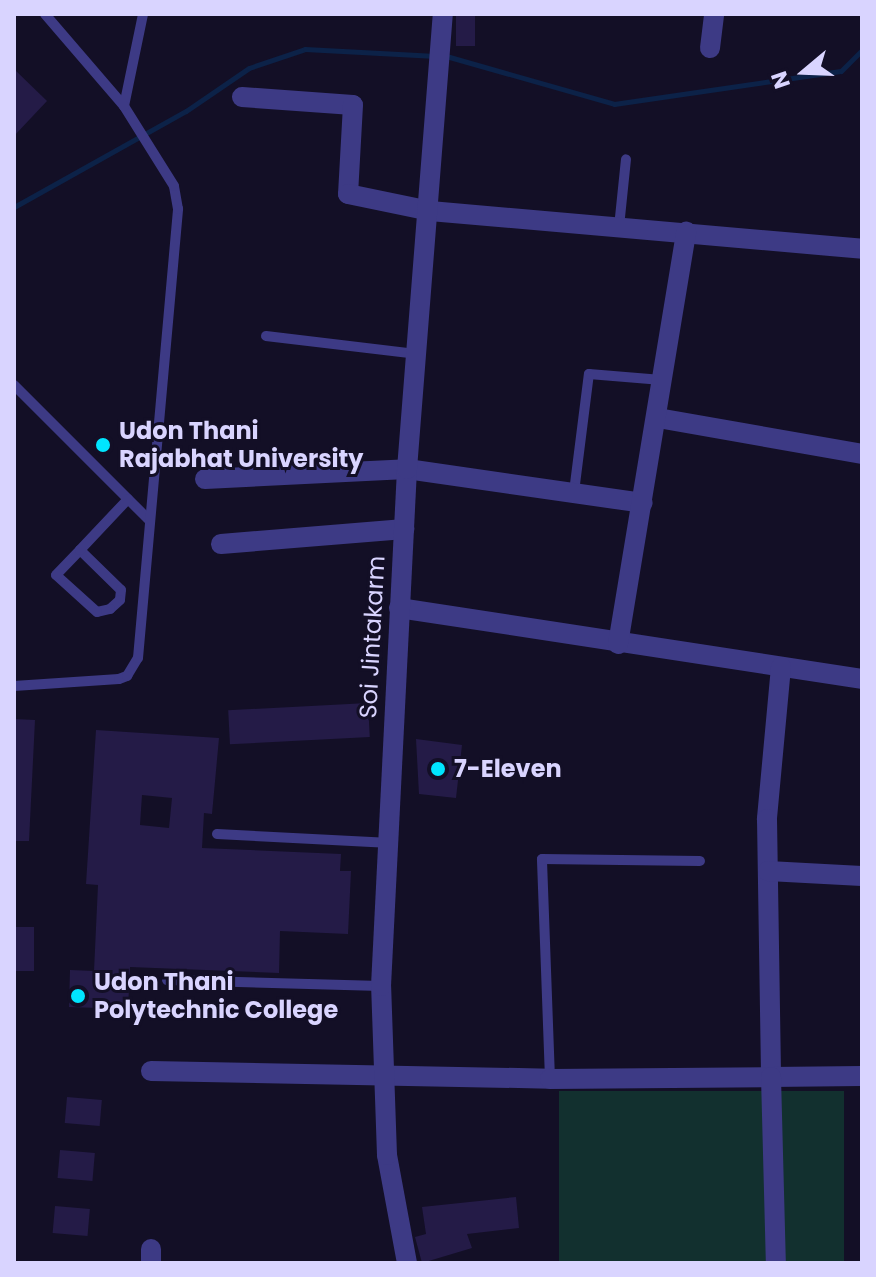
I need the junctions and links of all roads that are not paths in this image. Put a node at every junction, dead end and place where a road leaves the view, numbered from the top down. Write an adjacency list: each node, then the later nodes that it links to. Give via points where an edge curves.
1 (45, 14): 7 (lane)
2 (143, 14): 7 (lane)
3 (443, 14): 9 (street, Soi Jintakarm)
4 (714, 14): 5 (street)
5 (710, 48)
6 (242, 97): 9 (street, via 353,105 348,194)
7 (124, 106): 24 (lane, via 174,186 178,209)
8 (626, 159): 10 (lane)
9 (430, 211): 10 (street); 14 (street, Soi Jintakarm)
10 (619, 227): 11 (street)
11 (686, 232): 12 (street); 15 (street)
12 (862, 249)
13 (266, 336): 14 (lane)
14 (418, 354): 19 (street, Soi Jintakarm)
15 (662, 380): 17 (street); 21 (lane, via 589,374)
16 (14, 385): 22 (lane)
17 (658, 418): 18 (street); 23 (street)
18 (862, 454)
19 (407, 469): 20 (street); 21 (street); 25 (street, Soi Jintakarm)
20 (205, 479)
21 (574, 492): 23 (street)
22 (128, 499): 24 (lane); 27 (lane)
23 (643, 503): 29 (street)
24 (150, 521): 32 (lane, via 138,658 127,676)
25 (404, 529): 26 (street); 28 (street, Soi Jintakarm)
26 (221, 544)
27 (80, 550): 27 (lane, via 56,575 97,612 110,609 120,600 121,590)
28 (399, 608): 29 (street); 34 (street, Soi Jintakarm)
29 (618, 644): 30 (street)
30 (781, 667): 31 (street); 36 (street, via 767,819)
31 (862, 679)
32 (14, 686)
33 (217, 834): 34 (lane)
34 (386, 843): 39 (street, Soi Jintakarm)
35 (700, 861): 44 (lane, via 542,859)
36 (768, 871): 37 (street); 43 (street)
37 (862, 876)
38 (167, 980): 39 (lane)
39 (381, 986): 42 (street, Soi Jintakarm)
40 (151, 1071): 42 (street)
41 (862, 1076): 43 (street)
42 (385, 1077): 44 (street); 45 (street, Soi Jintakarm, via 387,1155)
43 (771, 1077): 44 (street); 46 (street)
44 (550, 1079)
45 (407, 1263)
46 (776, 1263)

